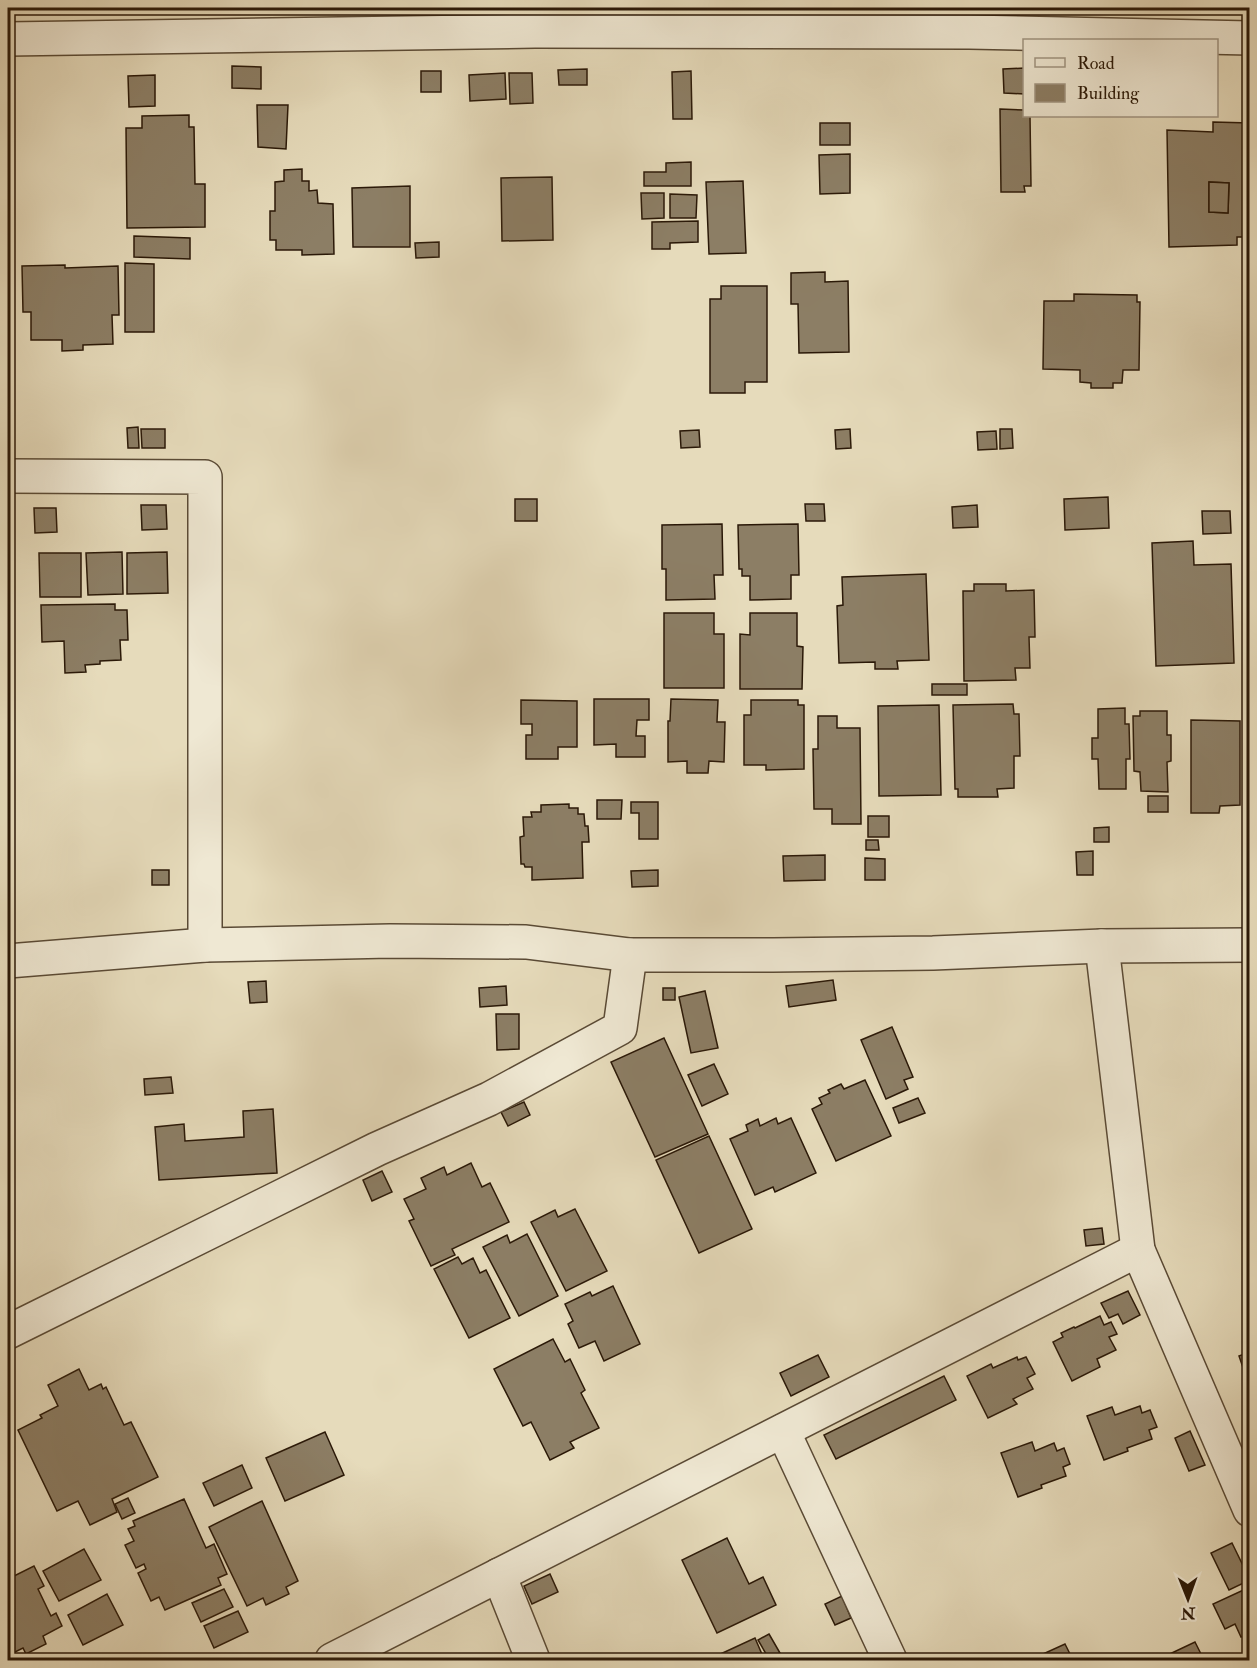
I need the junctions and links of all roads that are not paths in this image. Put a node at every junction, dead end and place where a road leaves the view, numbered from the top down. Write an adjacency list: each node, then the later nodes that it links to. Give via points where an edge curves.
1 (535, 19): 2 (street); 4 (street)
2 (970, 20): 3 (street)
3 (1250, 38)
4 (8, 39)
5 (8, 476): 6 (street, via 205,477)
6 (205, 945): 9 (street, via 526,942); 10 (street)
7 (1250, 945): 8 (street)
8 (1102, 946): 9 (street, via 773,956); 11 (street)
9 (630, 955): 12 (street, via 620,1028 489,1099 377,1149)
10 (8, 961)
11 (1137, 1250): 13 (street); 14 (street)
12 (8, 1332)
13 (783, 1431): 15 (street); 18 (street)
14 (1250, 1510)
15 (499, 1575): 16 (street); 17 (street)
16 (332, 1660)
17 (533, 1660)
18 (890, 1660)

